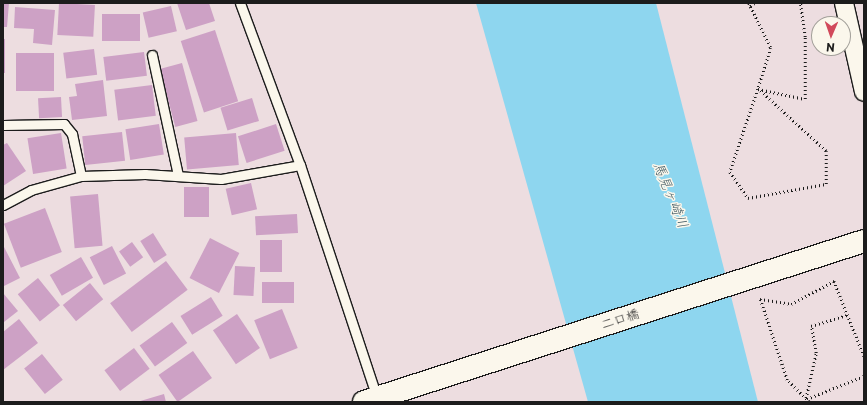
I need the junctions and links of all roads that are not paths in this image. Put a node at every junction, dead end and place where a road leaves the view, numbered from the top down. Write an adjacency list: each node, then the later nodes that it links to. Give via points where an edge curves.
1 (240, 3): 6 (lane)
2 (844, 3): 4 (street)
3 (152, 55): 7 (lane)
4 (864, 92)
5 (3, 125): 8 (lane, via 64,124 72,134)
6 (300, 165): 7 (lane, via 221,179); 11 (lane)
7 (178, 175): 8 (lane)
8 (81, 176): 9 (lane, via 32,190)
9 (3, 205)
10 (864, 241): 11 (street, 二口橋)
11 (373, 401)

